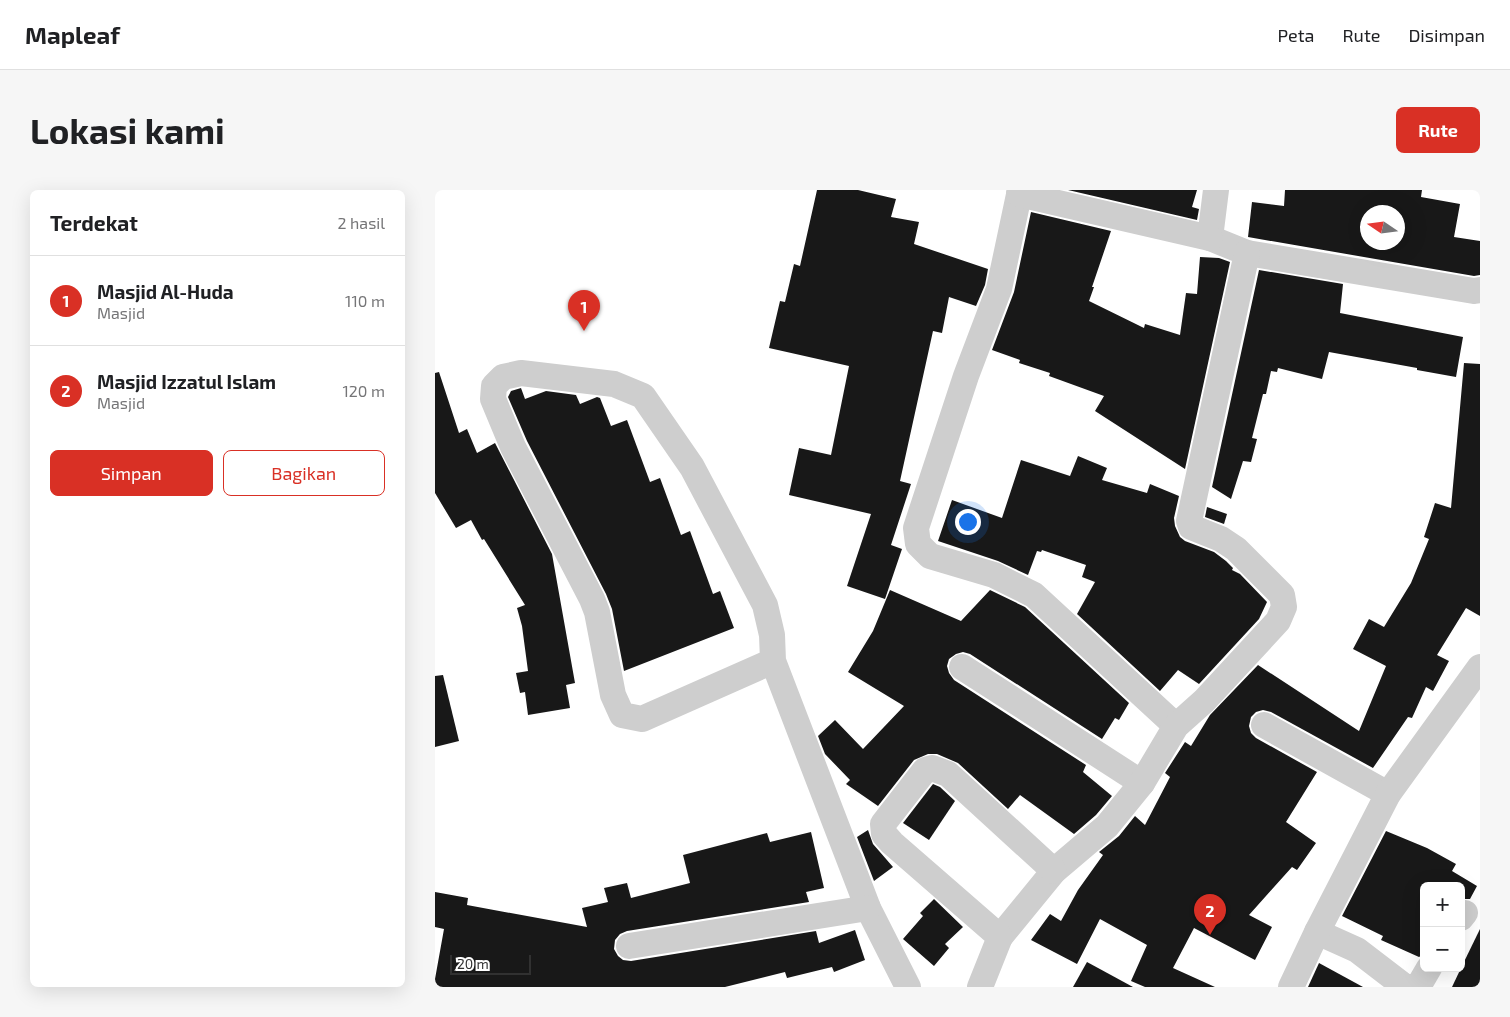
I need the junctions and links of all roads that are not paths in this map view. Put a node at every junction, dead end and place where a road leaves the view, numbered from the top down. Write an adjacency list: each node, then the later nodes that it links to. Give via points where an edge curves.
1 (1216, 190): 3 (street)
2 (1019, 192): 3 (street); 10 (street, via 999,289 966,376 917,528 918,544 930,556 995,575 1034,595)
3 (1210, 238): 4 (street)
4 (1247, 253): 5 (street); 10 (street, via 1189,521 1191,527 1236,549 1282,595 1283,607 1278,622)
5 (1480, 290)
6 (773, 661): 6 (street, via 642,719 622,715 613,696 592,599 513,447 493,399 494,386 503,377 521,373 614,384 643,396 692,467 765,605 772,635); 14 (street)
7 (962, 667): 11 (street)
8 (1480, 667): 12 (street)
9 (1264, 725): 12 (street)
10 (1177, 726): 11 (street)
11 (1142, 783): 13 (street, via 1107,826)
12 (1388, 794): 15 (street)
13 (1054, 871): 16 (street); 16 (street, via 948,774 932,768 925,770 883,824 884,834)
14 (868, 908): 17 (street); 19 (street)
15 (1317, 932): 21 (street); 22 (street, via 1357,950 1404,986)
16 (1000, 937): 20 (street)
17 (629, 946)
18 (1427, 972): 22 (street, via 1419,985)
19 (908, 987)
20 (981, 987)
21 (1291, 987)
22 (1411, 987)

